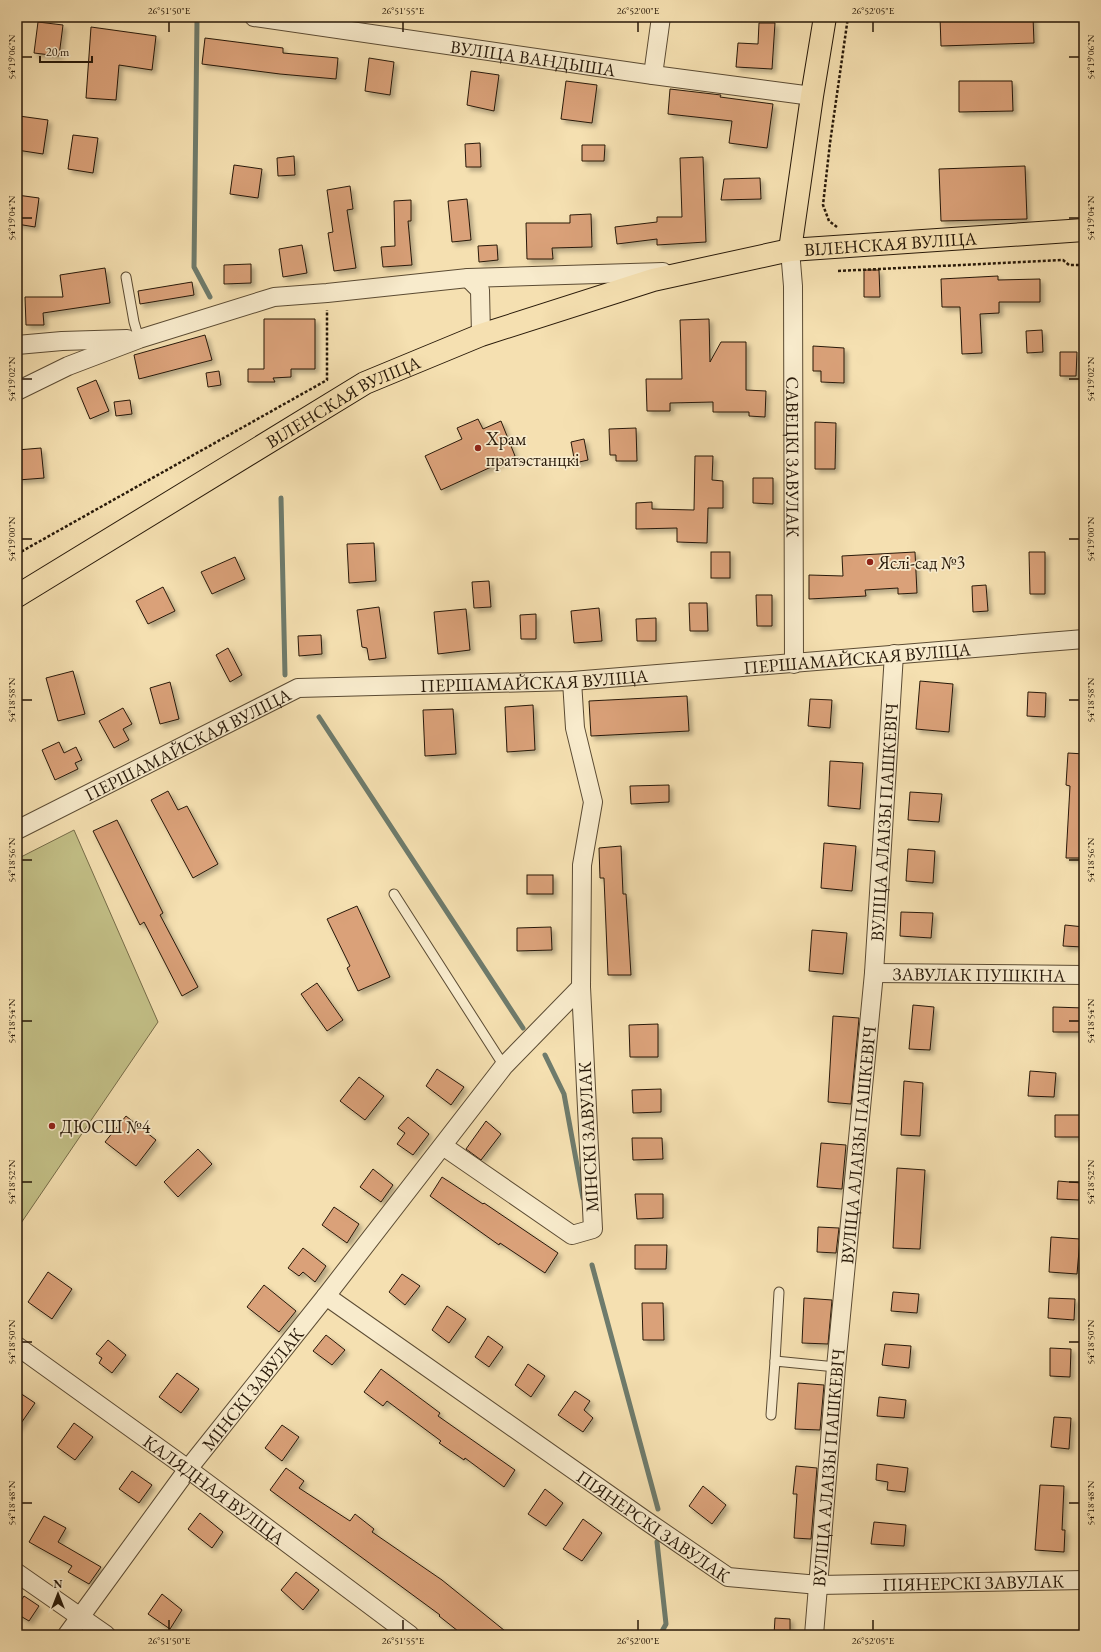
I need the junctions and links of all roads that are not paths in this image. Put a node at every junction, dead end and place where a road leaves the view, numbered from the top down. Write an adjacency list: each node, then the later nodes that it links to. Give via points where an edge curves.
1 (254, 17): 4 (street, ВУЛІЦА ВАНДЫША)
2 (661, 17): 4 (street)
3 (826, 17): 5 (main road)
4 (653, 75): 5 (street, ВУЛІЦА ВАНДЫША)
5 (812, 96): 7 (main road)
6 (1084, 230): 7 (main road, ВІЛЕНСКАЯ ВУЛІЦА)
7 (790, 250): 8 (main road, ВІЛЕНСКАЯ ВУЛІЦА); 20 (street, САВЕЦКІ ЗАВУЛАК, via 793,286)
8 (698, 270): 10 (street, ВІЛЕНСКАЯ ВУЛІЦА); 11 (main road, ВІЛЕНСКАЯ ВУЛІЦА, via 653,280)
9 (126, 277): 12 (lane)
10 (468, 278): 11 (street, via 480,290); 12 (street, ВІЛЕНСКАЯ ВУЛІЦА, via 274,297)
11 (481, 335): 17 (main road, ВІЛЕНСКАЯ ВУЛІЦА, via 365,383)
12 (139, 339): 13 (street); 15 (street, ВІЛЕНСКАЯ ВУЛІЦА)
13 (62, 341): 14 (street); 15 (street, via 69,352)
14 (17, 345)
15 (68, 366): 16 (street, ВІЛЕНСКАЯ ВУЛІЦА)
16 (17, 392)
17 (17, 596)
18 (1084, 639): 19 (street, ПЕРШАМАЙСКАЯ ВУЛІЦА)
19 (894, 654): 20 (street, ПЕРШАМАЙСКАЯ ВУЛІЦА); 24 (street, ВУЛІЦА АЛАІЗЫ ПАШКЕВІЧ)
20 (794, 664): 21 (street, ПЕРШАМАЙСКАЯ ВУЛІЦА)
21 (572, 681): 22 (street, ПЕРШАМАЙСКАЯ ВУЛІЦА, via 298,688); 26 (street, МІНСКІ ЗАВУЛАК, via 575,728 593,802 582,865)
22 (17, 830)
23 (394, 894): 27 (lane)
24 (874, 973): 25 (street, ЗАВУЛАК ПУШКІНА); 33 (street, ВУЛІЦА АЛАІЗЫ ПАШКЕВІЧ)
25 (1084, 975)
26 (581, 987): 27 (street, МІНСКІ ЗАВУЛАК); 28 (street, МІНСКІ ЗАВУЛАК, via 593,1229 572,1236)
27 (504, 1066): 28 (street, МІНСКІ ЗАВУЛАК)
28 (443, 1146): 30 (street, МІНСКІ ЗАВУЛАК)
29 (779, 1292): 32 (lane)
30 (326, 1296): 35 (street, МІНСКІ ЗАВУЛАК); 38 (street, ПІЯНЕРСКІ ЗАВУЛАК, via 728,1577)
31 (17, 1346): 35 (street, КАЛЯДНАЯ ВУЛІЦА)
32 (775, 1361): 33 (lane); 34 (lane)
33 (836, 1367): 38 (street, ВУЛІЦА АЛАІЗЫ ПАШКЕВІЧ)
34 (771, 1415)
35 (188, 1469): 39 (street, МІНСКІ ЗАВУЛАК); 42 (street, КАЛЯДНАЯ ВУЛІЦА)
36 (17, 1573): 39 (street)
37 (1084, 1580): 38 (street, ПІЯНЕРСКІ ЗАВУЛАК)
38 (818, 1585): 43 (street, ВУЛІЦА АЛАІЗЫ ПАШКЕВІЧ)
39 (81, 1616): 40 (street, МІНСКІ ЗАВУЛАК); 41 (street)
40 (67, 1635)
41 (106, 1635)
42 (410, 1635)
43 (814, 1635)

